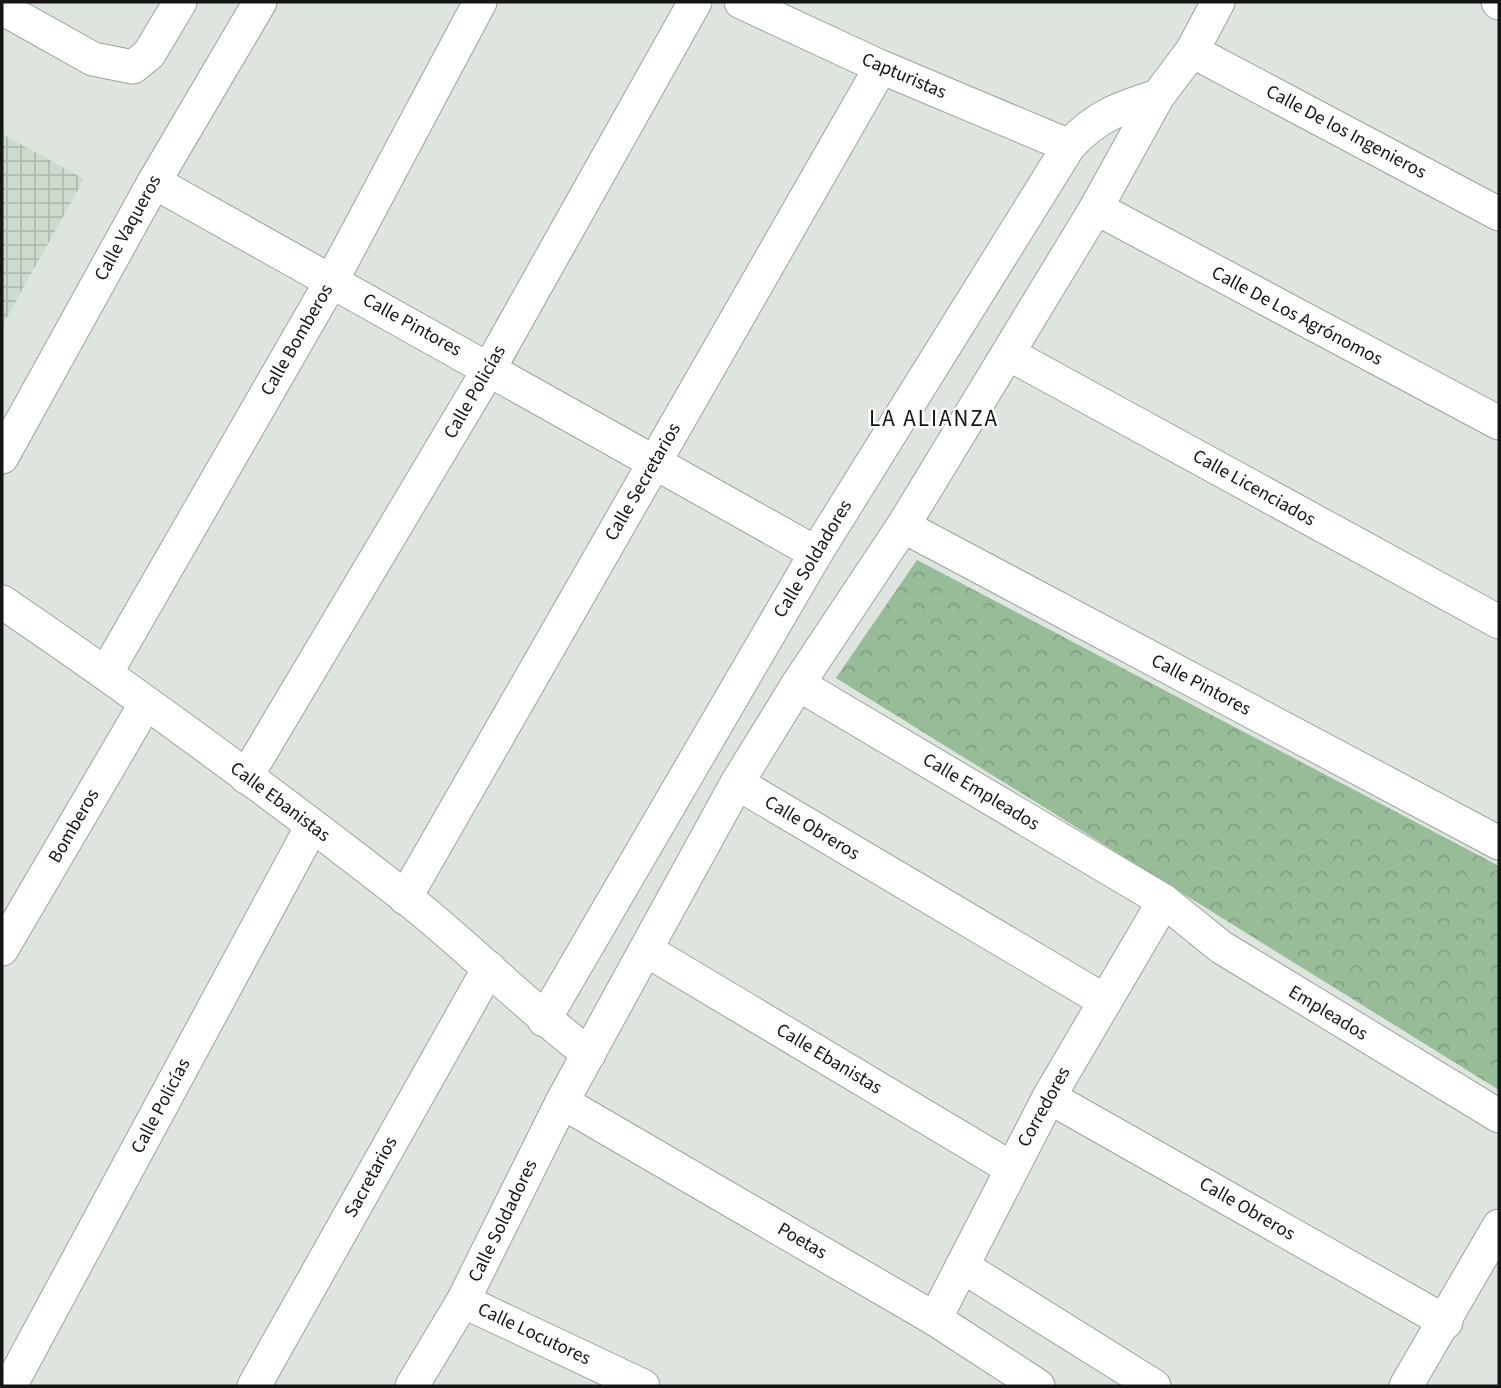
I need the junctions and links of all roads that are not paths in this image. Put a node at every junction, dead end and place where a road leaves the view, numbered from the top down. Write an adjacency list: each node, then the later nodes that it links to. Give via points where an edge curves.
1 (180, 2): 7 (street, via 149,54 133,67 93,59)
2 (260, 2): 12 (street, Calle Vaqueros)
3 (480, 2): 15 (street, Calle Bomberos)
4 (695, 2): 17 (street, Calle Policías)
5 (741, 2): 9 (street, Capturistas)
6 (1214, 3): 8 (street, Calle Soldadores)
7 (2, 8)
8 (1192, 51): 10 (street, Calle Soldadores); 14 (street, Calle De los Ingenieros)
9 (881, 67): 11 (street, Capturistas); 20 (street, Calle Secretarios)
10 (1158, 96): 11 (street, Calle Soldadores, via 1119,108 1087,125); 13 (street, Calle Soldadores)
11 (1069, 146): 22 (street, Calle Soldadores)
12 (154, 182): 15 (street, Calle Pintores); 19 (street, Calle Vaqueros)
13 (1096, 208): 16 (street, Calle Soldadores); 18 (street, Calle De Los Agrónomos)
14 (1499, 214)
15 (332, 280): 17 (street, Calle Pintores); 25 (street, Calle Bomberos)
16 (1009, 354): 21 (street, Calle Soldadores); 24 (street, Calle Licenciados)
17 (489, 369): 20 (street, Calle Pintores); 28 (street, Calle Policías)
18 (1499, 423)
19 (2, 457)
20 (655, 462): 22 (street, Calle Pintores); 32 (street, Calle Secretarios)
21 (903, 526): 26 (street, Calle Soldadores); 31 (street, Calle Pintores)
22 (816, 552): 38 (street, Calle Soldadores)
23 (2, 602): 25 (street, Calle Ebanistas)
24 (1499, 622)
25 (106, 673): 27 (street, Calle Ebanistas)
26 (798, 684): 29 (street, Calle Soldadores); 33 (street, Calle Empleados)
27 (146, 703): 28 (street, Calle Ebanistas); 34 (street, Bomberos)
28 (246, 777): 30 (street, Calle Ebanistas)
29 (737, 783): 35 (street, Calle Soldadores); 37 (street, Calle Obreros)
30 (312, 826): 32 (street, Calle Ebanistas); 50 (street, Calle Policías)
31 (1499, 843)
32 (405, 898): 36 (street, Calle Ebanistas)
33 (1164, 901): 37 (street, Corredores); 42 (street, Empleados, via 1221,947)
34 (2, 949)
35 (648, 951): 39 (street, Calle Soldadores); 43 (street, Calle Ebanistas)
36 (489, 968): 38 (street, Calle Ebanistas); 51 (street, Sacretarios)
37 (1105, 1001): 40 (street, Corredores)
38 (544, 1020): 39 (street)
39 (589, 1054): 41 (street, Calle Soldadores)
40 (1049, 1097): 43 (street, Corredores); 48 (street, Calle Obreros)
41 (562, 1102): 46 (street, Calle Soldadores); 47 (street, Poetas)
42 (1499, 1116)
43 (1011, 1168): 45 (street, Corredores)
44 (1499, 1226): 48 (street)
45 (962, 1266): 47 (street, Corredores); 54 (street)
46 (463, 1301): 49 (street, Calle Locutores); 52 (street, Calle Soldadores)
47 (935, 1319): 53 (street, Poetas)
48 (1446, 1322): 55 (street)
49 (634, 1384)
50 (9, 1386)
51 (254, 1386)
52 (412, 1386)
53 (1038, 1386)
54 (1154, 1386)
55 (1406, 1386)

